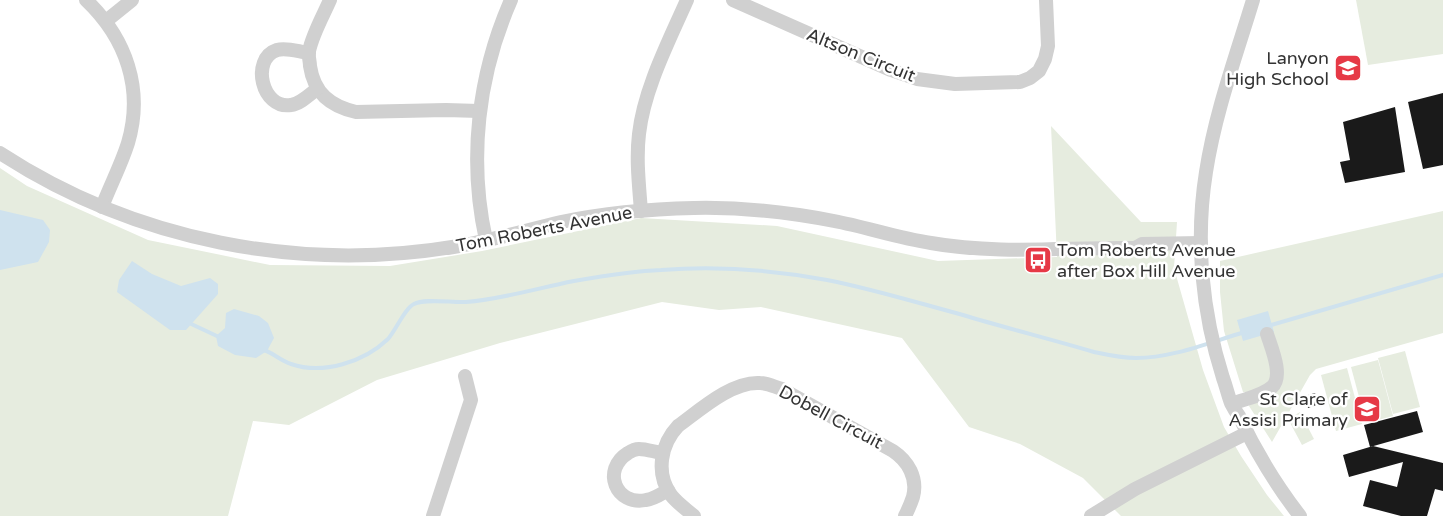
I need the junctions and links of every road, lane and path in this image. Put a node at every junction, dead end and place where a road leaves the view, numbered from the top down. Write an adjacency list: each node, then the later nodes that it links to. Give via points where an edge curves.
1 (86, 0): 9 (street)
2 (132, 0): 9 (street)
3 (330, 0): 10 (street)
4 (511, 0): 12 (street, via 496,37)
5 (687, 0): 15 (street, via 645,102 638,147)
6 (733, 0): 7 (street, Altson Circuit, via 891,70 930,82 956,84 1020,82 1035,75 1045,60 1048,46)
7 (1046, 0)
8 (1253, 0): 17 (street, via 1209,152 1201,216)
9 (106, 21): 14 (street, via 124,52 133,87 134,110 128,144)
10 (309, 53): 11 (street); 11 (street, via 276,50 266,58 262,70 263,85 273,100 289,106)
11 (317, 89): 12 (street, via 328,101 356,112)
12 (479, 111): 16 (street, via 479,201)
13 (0, 153): 14 (street, Tom Roberts Avenue, via 52,184)
14 (102, 207): 16 (street, Tom Roberts Avenue, via 128,218 208,241 272,252 374,256)
15 (641, 211): 16 (street, Tom Roberts Avenue, via 564,222); 17 (street, Tom Roberts Avenue, via 696,208 779,212 970,248 1135,248 1142,244)
16 (486, 240)
17 (1201, 248): 20 (street, via 1211,334)
18 (1267, 334): 20 (street, via 1277,367 1277,379 1273,387)
19 (465, 376): 25 (street, via 471,400)
20 (1232, 404): 21 (street)
21 (1247, 434): 24 (street, via 1135,489); 28 (street)
22 (662, 453): 23 (street); 23 (street, via 631,451 616,464 614,479 623,496 637,501 653,499); 27 (street, Dobell Circuit, via 678,426 727,392 742,385 766,384 782,389 902,457 914,478 913,496)
23 (668, 490): 26 (street)
24 (1100, 514)
25 (432, 516)
26 (694, 516)
27 (905, 516)
28 (1300, 516)

